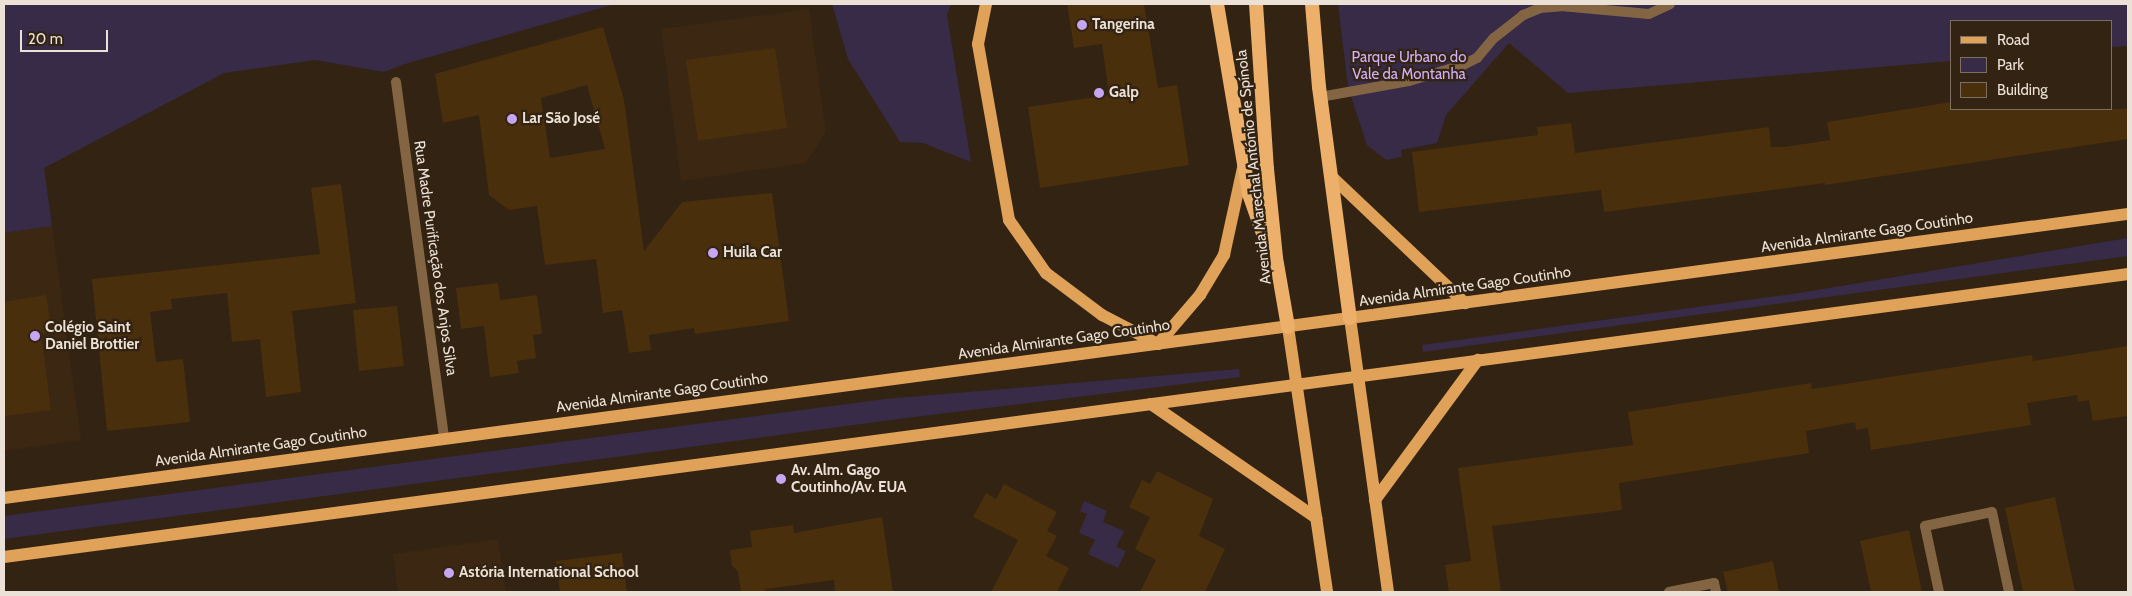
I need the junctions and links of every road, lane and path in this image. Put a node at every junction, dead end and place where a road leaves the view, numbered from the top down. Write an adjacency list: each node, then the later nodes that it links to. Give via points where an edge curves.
1 (986, 4): 16 (main road, via 978,44 1009,220 1046,273 1102,315)
2 (1217, 4): 8 (highway)
3 (1256, 4): 11 (highway, Avenida Marechal António de Spínola, via 1262,114)
4 (1312, 4): 7 (highway)
5 (1670, 4): 7 (street, via 1649,14 1561,6 1540,8 1523,15 1494,38 1477,58 1464,65 1409,81)
6 (396, 82): 21 (street, Rua Madre Purificação dos Anjos Silva)
7 (1320, 97): 9 (highway)
8 (1244, 168): 11 (highway, via 1255,214); 16 (main road, via 1224,255 1200,295)
9 (1331, 176): 13 (main road); 14 (highway)
10 (2128, 214): 13 (main road, Avenida Almirante Gago Coutinho)
11 (1276, 258): 15 (highway, Avenida Marechal António de Spínola)
12 (2128, 274): 17 (main road)
13 (1465, 303): 14 (main road, Avenida Almirante Gago Coutinho)
14 (1350, 318): 15 (main road, Avenida Almirante Gago Coutinho); 18 (main road)
15 (1288, 327): 16 (main road, Avenida Almirante Gago Coutinho); 19 (main road)
16 (1158, 344): 21 (main road, Avenida Almirante Gago Coutinho)
17 (1478, 360): 18 (main road); 23 (main road)
18 (1358, 377): 19 (main road); 23 (main road)
19 (1296, 385): 20 (main road); 24 (main road)
20 (1151, 404): 24 (main road); 25 (main road)
21 (444, 439): 22 (main road, Avenida Almirante Gago Coutinho)
22 (4, 498)
23 (1375, 500): 27 (main road)
24 (1316, 518): 26 (main road)
25 (4, 557)
26 (1327, 592)
27 (1388, 592)
28 (1669, 592): 29 (street, via 1714,583)
29 (1716, 592)
30 (1939, 592): 31 (street, via 1925,526 1992,512)
31 (2009, 592)

